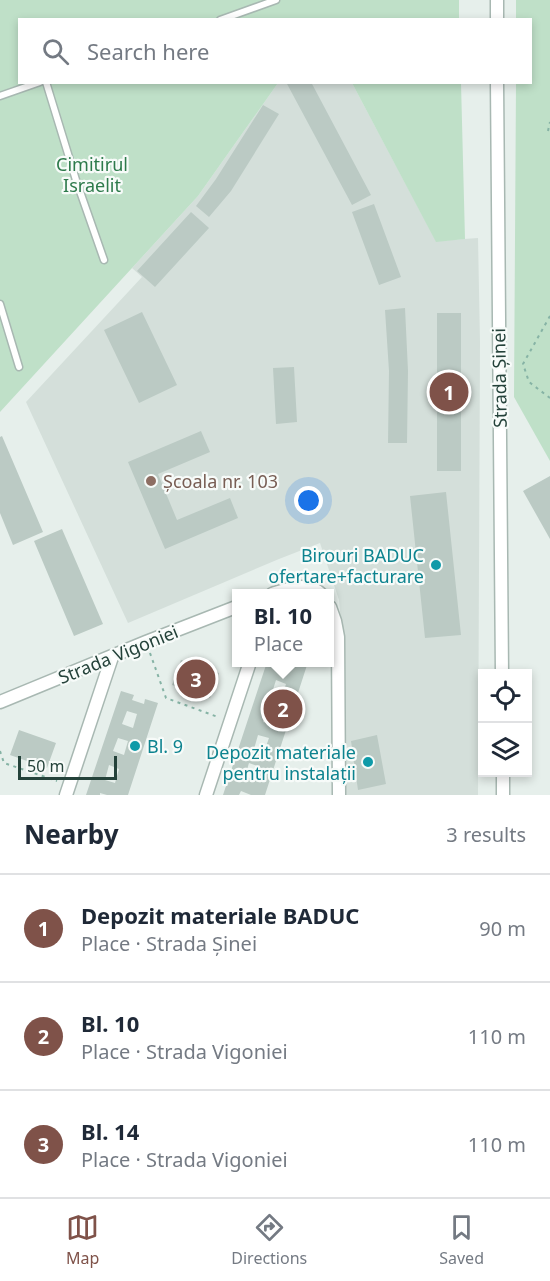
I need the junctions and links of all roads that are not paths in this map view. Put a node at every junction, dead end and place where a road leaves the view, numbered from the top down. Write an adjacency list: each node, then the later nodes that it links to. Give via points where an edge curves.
1 (276, 0): 3 (lane)
2 (497, 0): 4 (street)
3 (226, 18)
4 (497, 18)
5 (34, 84): 8 (lane)
6 (47, 84): 9 (lane)
7 (497, 84): 18 (street, Strada Șinei)
8 (0, 96)
9 (104, 260)
10 (0, 304): 11 (lane)
11 (18, 366)
12 (290, 589): 13 (street)
13 (315, 589)
14 (232, 609): 16 (street, Strada Vigoniei)
15 (334, 618): 23 (street, via 338,637)
16 (112, 657): 19 (street, Strada Vigoniei); 21 (street)
17 (249, 667): 22 (street)
18 (502, 669)
19 (0, 702)
20 (503, 777): 24 (street)
21 (68, 790)
22 (206, 795)
23 (339, 795)
24 (503, 795)

